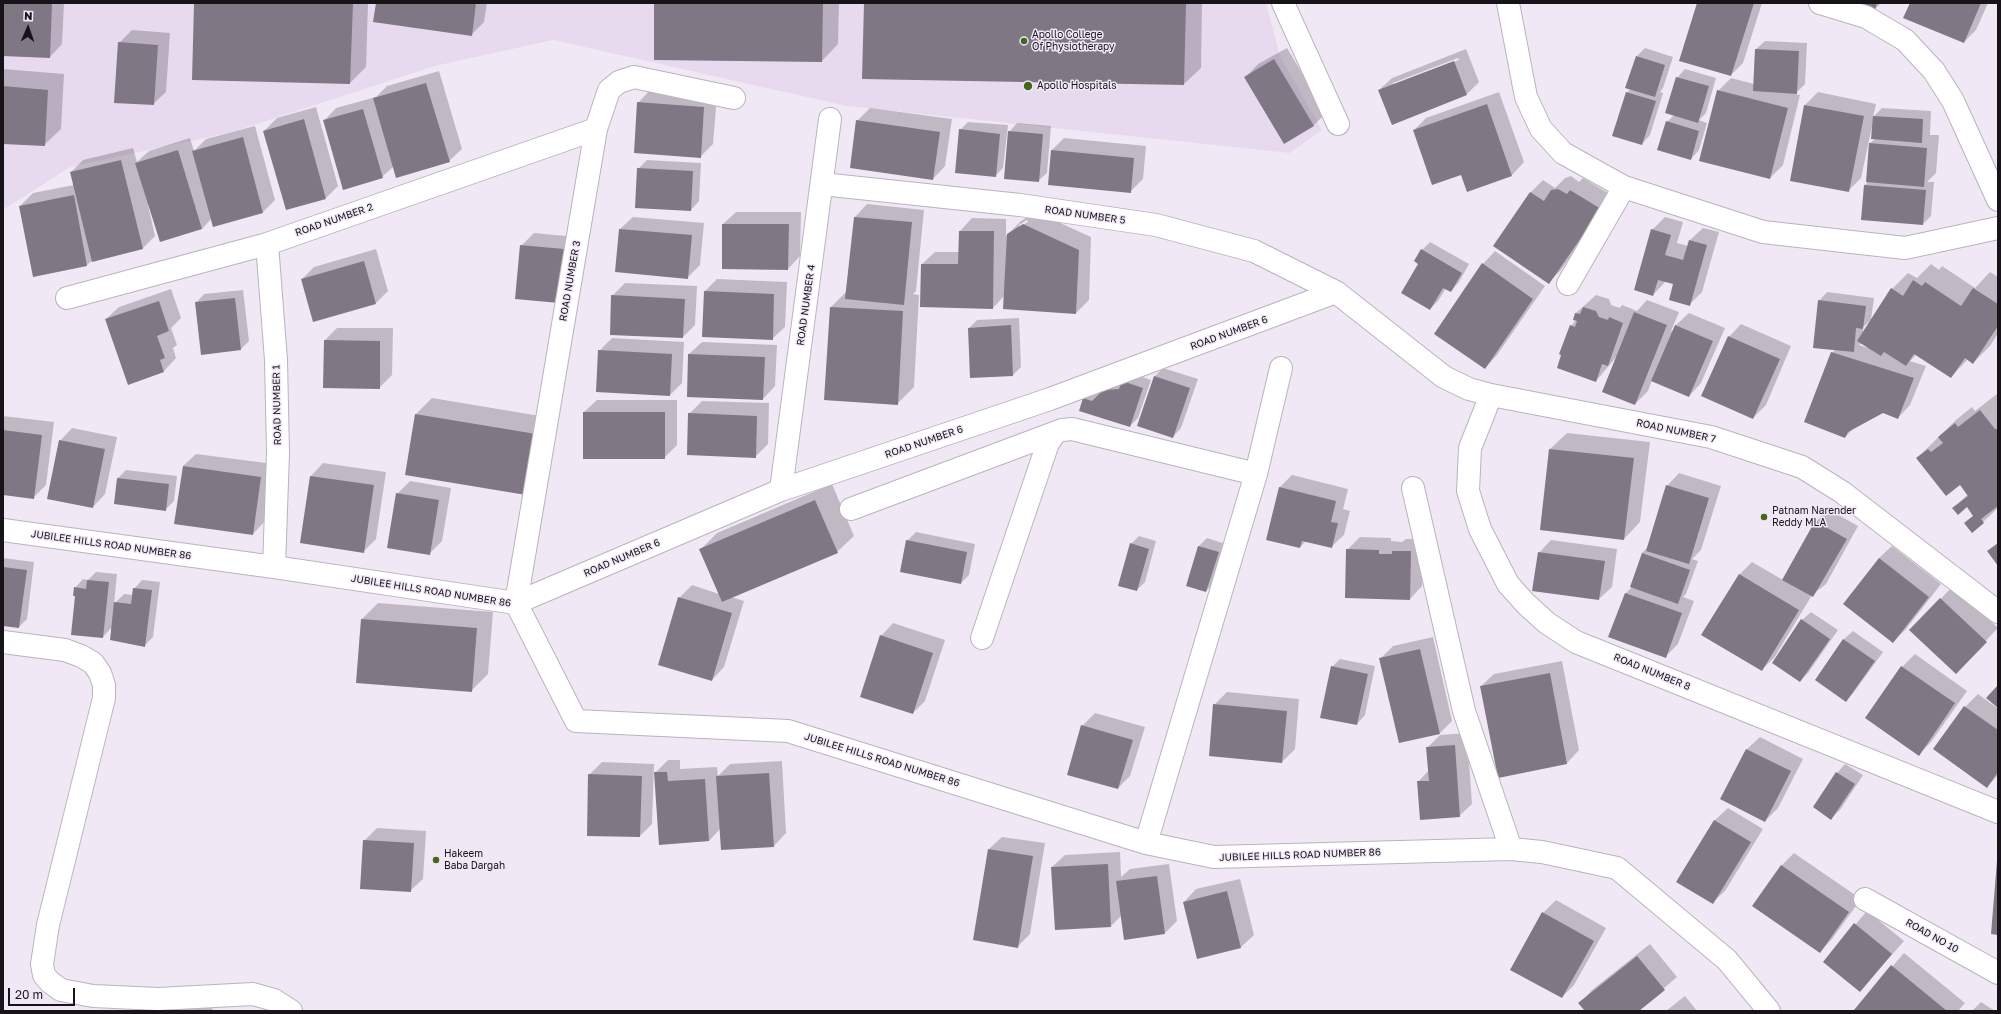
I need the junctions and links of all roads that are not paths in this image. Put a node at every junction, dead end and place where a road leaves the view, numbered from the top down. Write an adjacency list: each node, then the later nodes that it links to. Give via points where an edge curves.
1 (1283, 3): 6 (street)
2 (1508, 3): 9 (street, via 1526,97 1541,129 1563,153)
3 (1820, 3): 10 (street, via 1866,17 1905,40 1934,71 1953,101)
4 (734, 98): 7 (street, ROAD NUMBER 3, via 634,77 619,82 609,90)
5 (830, 119): 8 (street, ROAD NUMBER 4)
6 (1338, 124)
7 (596, 129): 12 (street, ROAD NUMBER 2); 25 (street, ROAD NUMBER 3)
8 (822, 184): 14 (street, ROAD NUMBER 5, via 1020,205 1156,225 1254,251); 21 (street, ROAD NUMBER 4)
9 (1624, 187): 11 (street, via 1763,232 1905,248); 13 (street)
10 (1998, 200)
11 (1998, 228)
12 (267, 244): 15 (street, ROAD NUMBER 2); 24 (street, ROAD NUMBER 1, via 276,360 278,453)
13 (1568, 284)
14 (1336, 292): 17 (street, ROAD NUMBER 7, via 1444,377 1469,389); 21 (street, ROAD NUMBER 6, via 1050,399)
15 (68, 298)
16 (1281, 368): 19 (street)
17 (1491, 395): 26 (street, ROAD NUMBER 7, via 1711,437 1802,467 1842,492); 29 (street, ROAD NUMBER 8, via 1470,448 1468,491 1480,529 1508,584 1547,623 1576,642)
18 (1055, 433): 19 (street, via 1072,430); 22 (street); 27 (street, via 1048,443)
19 (1256, 474): 30 (street)
20 (1413, 488): 31 (street, via 1464,711)
21 (781, 490): 25 (street, ROAD NUMBER 6)
22 (850, 509)
23 (3, 530): 24 (street, JUBILEE HILLS ROAD NUMBER 86)
24 (274, 566): 25 (street, JUBILEE HILLS ROAD NUMBER 86)
25 (516, 603): 30 (street, JUBILEE HILLS ROAD NUMBER 86, via 576,721 788,731)
26 (1998, 612)
27 (982, 638)
28 (3, 642): 34 (street, via 65,650 81,656 93,663 104,686 104,698 48,926 42,964 44,975 61,990 92,996 158,999 253,994 274,1000)
29 (1998, 812)
30 (1146, 843): 31 (street, JUBILEE HILLS ROAD NUMBER 86, via 1214,857)
31 (1511, 849): 35 (street, JUBILEE HILLS ROAD NUMBER 86, via 1542,852 1617,868 1727,960)
32 (1865, 899): 33 (street, ROAD NO 10)
33 (1998, 973)
34 (290, 1011)
35 (1769, 1011)

